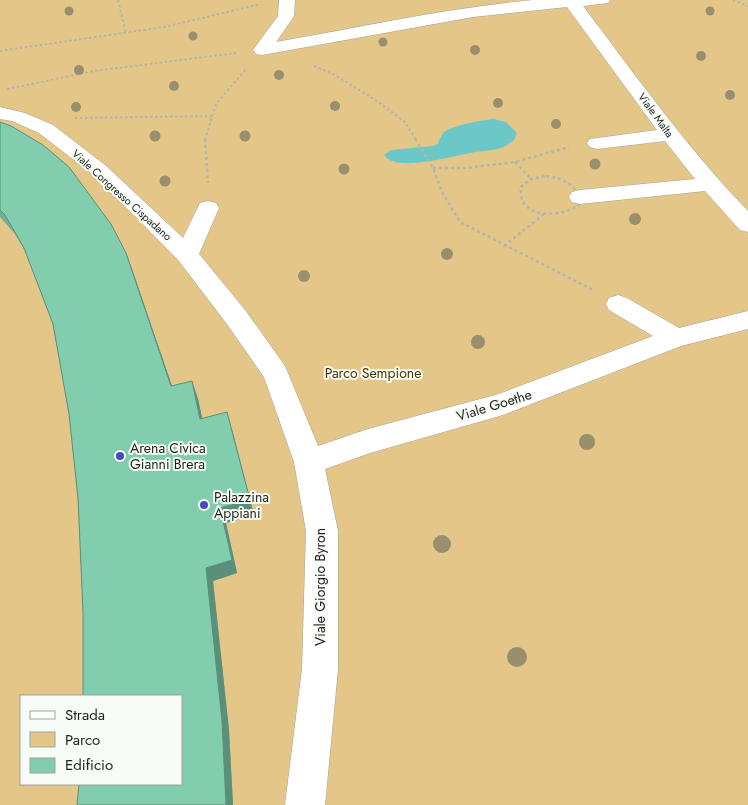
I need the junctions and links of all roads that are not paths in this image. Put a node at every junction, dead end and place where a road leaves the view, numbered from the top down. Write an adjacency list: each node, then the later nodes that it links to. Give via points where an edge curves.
1 (288, 0): 2 (street, via 286,16 262,50 402,23)
2 (568, 0): 3 (street); 6 (street, Viale Malta)
3 (602, 0)
4 (9, 115): 5 (street); 12 (street, Viale Congresso Cispadano, via 46,129 98,169)
5 (60, 118)
6 (670, 134): 7 (street); 8 (street, Viale Malta)
7 (598, 143)
8 (710, 184): 9 (street); 11 (street, Viale Malta)
9 (580, 197)
10 (208, 208): 12 (street)
11 (748, 225)
12 (187, 255): 16 (street, Viale Giorgio Byron, via 276,373)
13 (618, 304): 15 (street)
14 (748, 320): 15 (street, Viale Goethe)
15 (676, 338): 16 (street, Viale Goethe, via 503,404 368,441)
16 (309, 462): 17 (street, Viale Giorgio Byron, via 322,532 320,669)
17 (305, 805)

